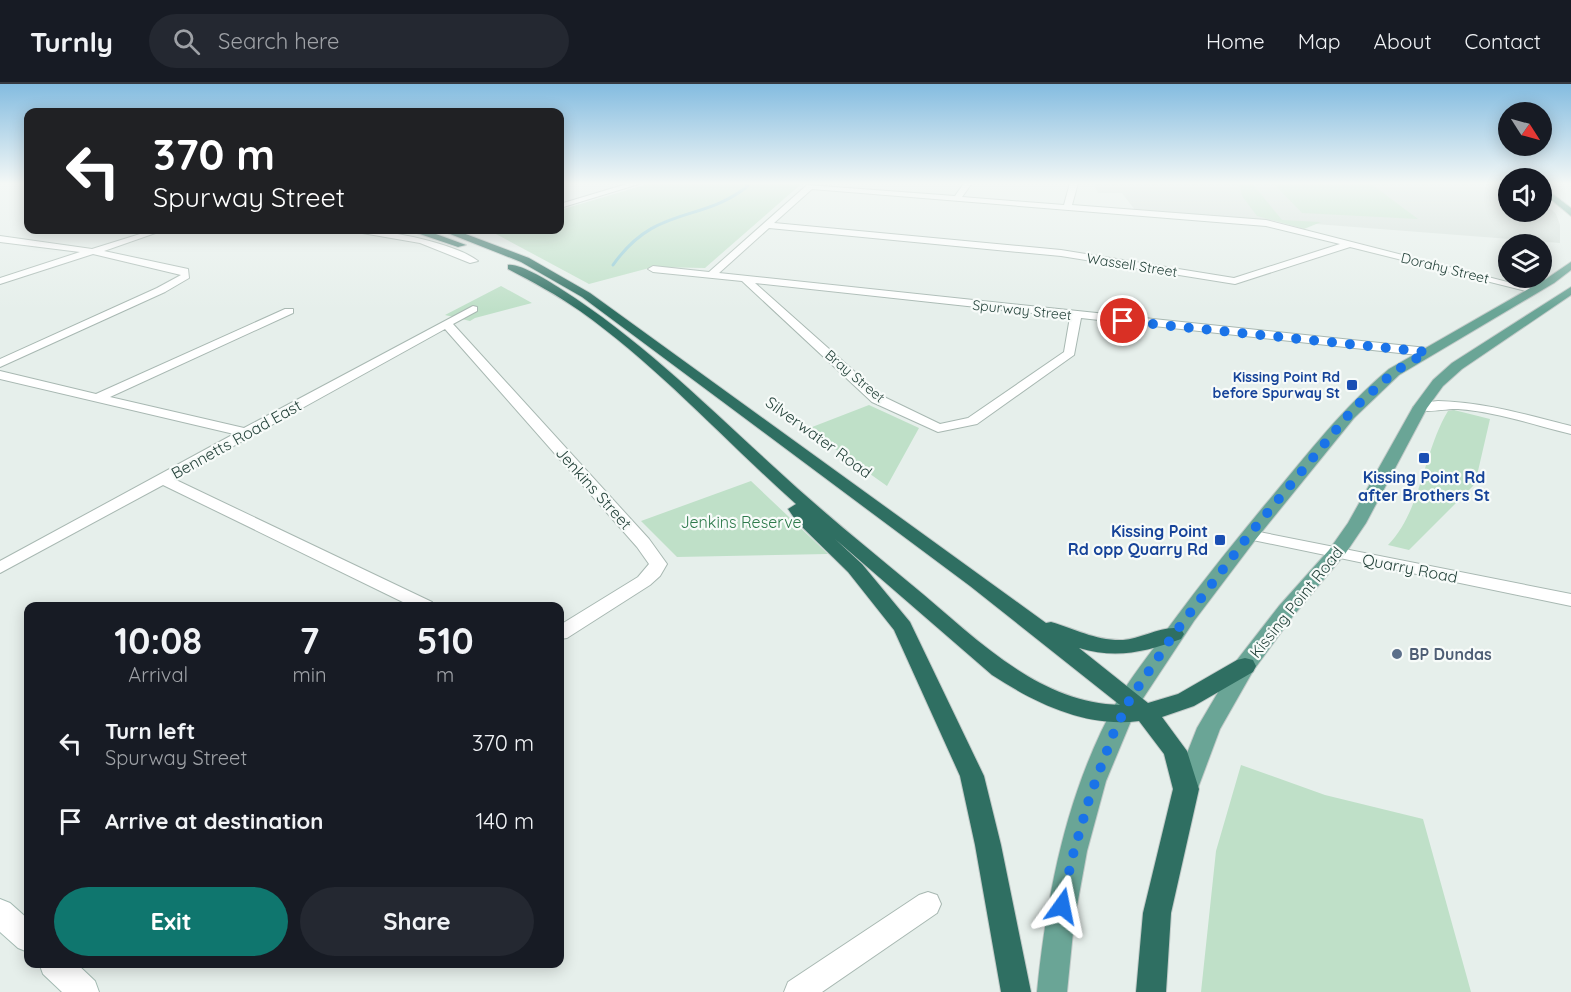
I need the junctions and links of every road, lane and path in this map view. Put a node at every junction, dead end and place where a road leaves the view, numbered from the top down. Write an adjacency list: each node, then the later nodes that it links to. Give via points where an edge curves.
1 (767, 225): 14 (street, Dorahy Street)
2 (771, 225): 9 (street, Wassell Street, via 1061,253 1235,281)
3 (1275, 225): 9 (street, Dorahy Street)
4 (147, 234): 10 (street)
5 (376, 234): 11 (street, via 422,241)
6 (428, 234): 30 (highway, via 515,268 568,298 626,341)
7 (458, 234): 37 (highway, Silverwater Road, via 525,260 593,300)
8 (0, 239): 10 (street)
9 (1348, 245): 17 (street, Dorahy Street)
10 (90, 252): 16 (street); 24 (street, via 175,268 186,276)
11 (473, 261)
12 (1571, 265): 17 (main road)
13 (654, 269): 14 (street, Spurway Street)
14 (711, 275): 15 (street, Spurway Street)
15 (745, 279): 21 (street, Spurway Street); 21 (street, Bray Street, via 877,399 938,428 972,421 1070,353)
16 (0, 281)
17 (1533, 290): 23 (main road)
18 (1571, 290): 27 (main road, Kissing Point Road, via 1457,366)
19 (472, 309): 22 (street, Bennetts Road East)
20 (289, 311): 26 (street)
21 (1076, 316): 23 (street, Spurway Street)
22 (447, 324): 29 (street, Bennetts Road East); 38 (street, Jenkins Street, via 658,564 644,581)
23 (1427, 352): 32 (main road, via 1385,379 1355,407)
24 (0, 363)
25 (0, 375): 26 (street)
26 (98, 398): 29 (street)
27 (1420, 407): 28 (street, via 1438,404 1486,411); 33 (main road, Kissing Point Road)
28 (1571, 430)
29 (246, 433): 31 (street, Bennetts Road East)
30 (773, 475): 41 (highway, via 1000,669 1046,698 1069,706); 49 (highway, via 803,518 855,568 903,627 972,776)
31 (162, 479): 34 (street, Bennetts Road East); 36 (street)
32 (1249, 535): 33 (street, Quarry Road); 39 (main road)
33 (1336, 554): 35 (street, Quarry Road); 40 (main road, Kissing Point Road)
34 (0, 568)
35 (1571, 600)
36 (418, 602)
37 (1014, 611): 39 (highway, via 1094,645 1133,648); 41 (highway, Silverwater Road)
38 (564, 631)
39 (1174, 634): 41 (main road)
40 (1245, 666): 41 (highway, via 1178,704); 42 (main road, Kissing Point Road, via 1209,728)
41 (1132, 709): 42 (highway, Silverwater Road, via 1163,734 1175,751); 50 (main road, via 1090,796 1072,858)
42 (1186, 789): 51 (highway, Kissing Point Road, via 1157,913)
43 (928, 904): 48 (street)
44 (0, 913): 45 (street)
45 (24, 934)
46 (59, 968): 47 (street)
47 (84, 992)
48 (798, 992)
49 (1016, 992)
50 (1052, 992)
51 (1151, 992)

